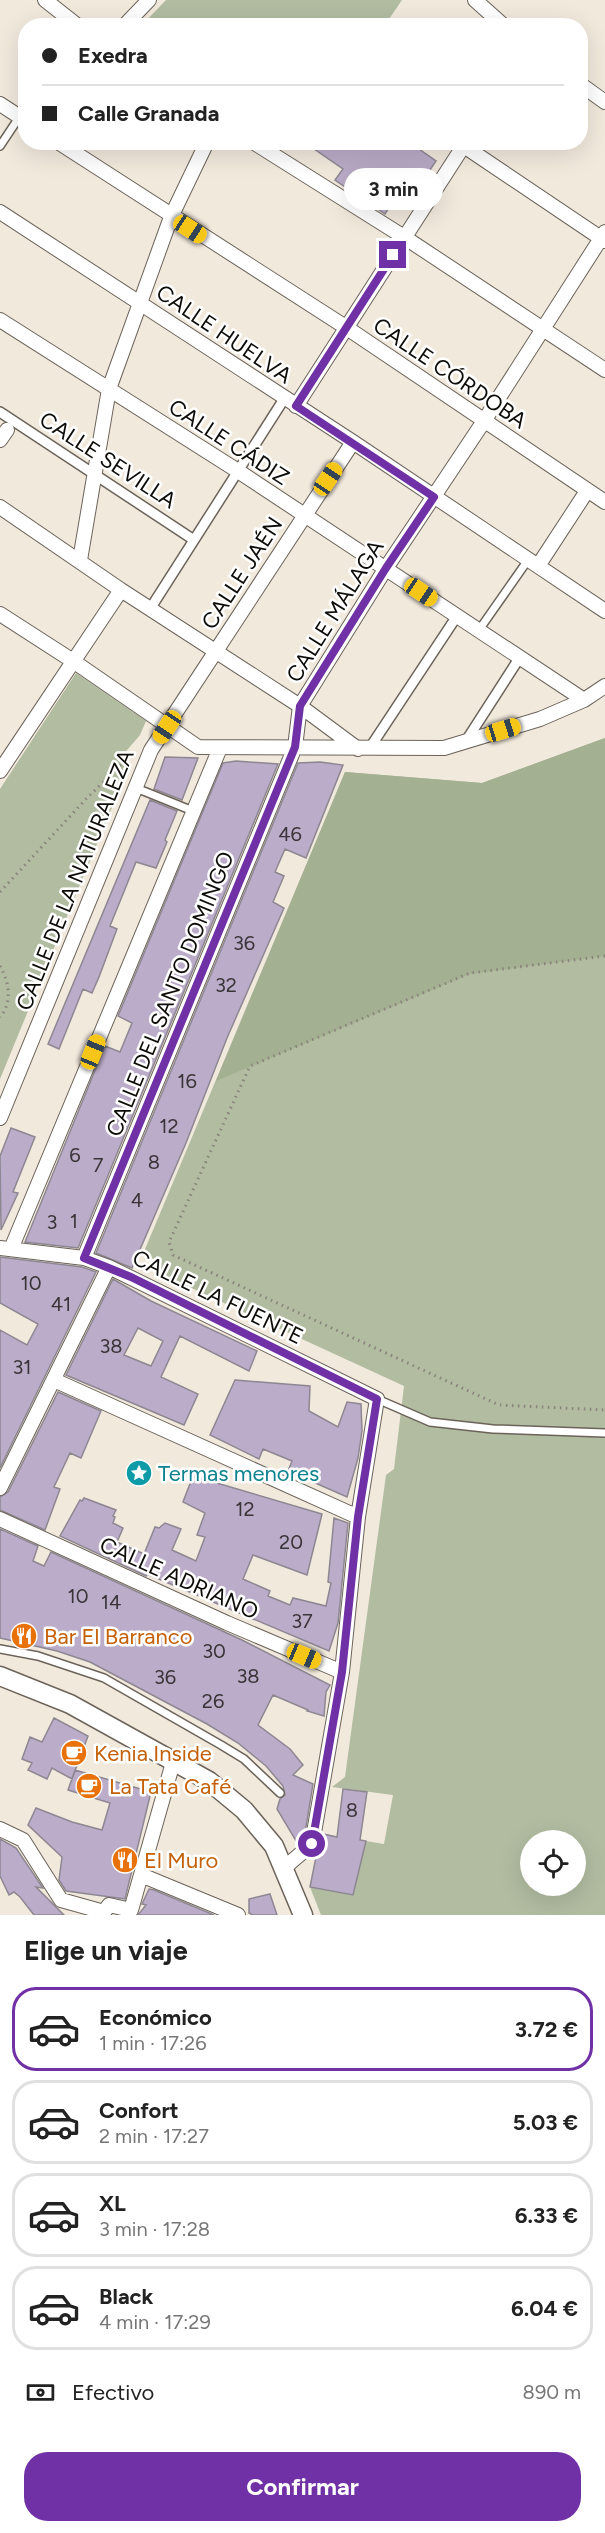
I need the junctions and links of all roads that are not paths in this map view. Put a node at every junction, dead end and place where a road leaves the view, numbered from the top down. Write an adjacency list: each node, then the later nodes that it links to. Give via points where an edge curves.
1 (45, 0): 4 (street)
2 (149, 0): 5 (street)
3 (475, 0): 6 (street)
4 (68, 18)
5 (132, 18)
6 (495, 18)
7 (588, 90): 8 (street)
8 (605, 102)
9 (0, 104): 10 (street)
10 (18, 113)
11 (18, 122): 12 (lane)
12 (0, 146)
13 (70, 150): 19 (street, CALLE CÓRDOBA)
14 (203, 150): 19 (street)
15 (266, 150): 20 (street)
16 (461, 150): 20 (street)
17 (474, 150): 21 (street)
18 (0, 212): 22 (street, CALLE HUELVA)
19 (171, 217): 22 (street); 24 (street, CALLE CÓRDOBA)
20 (404, 237): 24 (street); 25 (street)
21 (604, 237): 25 (street, CALLE MÁLAGA)
22 (139, 303): 27 (street); 28 (street, CALLE HUELVA)
23 (0, 320): 27 (street, CALLE CÁDIZ)
24 (346, 328): 28 (street); 30 (street, CALLE CÓRDOBA)
25 (543, 330): 26 (street); 30 (street, CALLE MÁLAGA)
26 (605, 370)
27 (109, 389): 32 (street, CALLE CÁDIZ); 33 (street)
28 (290, 402): 31 (street, CALLE HUELVA); 32 (street)
29 (0, 412): 33 (street, CALLE SEVILLA)
30 (484, 422): 34 (street, CALLE CÓRDOBA); 35 (street, CALLE MÁLAGA)
31 (353, 442): 35 (street, CALLE HUELVA); 38 (street, CALLE JAÉN)
32 (238, 471): 38 (street, CALLE CÁDIZ); 39 (street)
33 (95, 474): 39 (street, CALLE SEVILLA); 40 (street)
34 (587, 491): 36 (street, CALLE CÓRDOBA); 41 (street)
35 (434, 497): 41 (street, CALLE HUELVA); 42 (street, CALLE MÁLAGA)
36 (605, 502)
37 (0, 507): 40 (street)
38 (304, 516): 42 (street, CALLE CÁDIZ); 49 (street, CALLE JAÉN)
39 (194, 540): 44 (street)
40 (80, 560): 43 (street)
41 (533, 563): 45 (street, CALLE HUELVA); 48 (lane)
42 (386, 568): 47 (street, CALLE CÁDIZ); 54 (street, CALLE MÁLAGA)
43 (121, 590): 44 (street); 51 (street)
44 (150, 609): 49 (street)
45 (605, 611)
46 (0, 614): 51 (street)
47 (457, 616): 48 (street, CALLE CÁDIZ); 59 (street)
48 (479, 630): 50 (street, CALLE CÁDIZ)
49 (217, 651): 54 (street); 55 (street, CALLE JAÉN)
50 (520, 657): 53 (street, CALLE CÁDIZ); 56 (street)
51 (73, 661): 55 (street); 60 (street)
52 (605, 686): 53 (street)
53 (584, 700): 56 (street, via 540,719)
54 (300, 706): 57 (street, CALLE MÁLAGA); 59 (street)
55 (167, 727): 58 (street, via 198,747); 61 (street, CALLE DE LA NATURALEZA, via 151,750)
56 (466, 742): 59 (street, via 444,748)
57 (295, 747): 58 (street); 59 (street); 65 (street, CALLE DEL SANTO DOMINGO)
58 (220, 748): 62 (street)
59 (364, 749)
60 (0, 771)
61 (136, 788): 62 (lane); 63 (street, CALLE DE LA NATURALEZA)
62 (193, 811): 64 (street)
63 (0, 1118)
64 (5, 1249): 65 (street, CALLE LA FUENTE)
65 (84, 1258): 66 (street, CALLE LA FUENTE)
66 (108, 1267): 67 (street); 68 (street, CALLE LA FUENTE)
67 (54, 1380): 70 (street); 71 (street)
68 (376, 1398): 69 (lane, via 430,1422 493,1429); 71 (street)
69 (605, 1433)
70 (0, 1488)
71 (358, 1517): 74 (street)
72 (0, 1519): 74 (street, CALLE ADRIANO)
73 (0, 1648): 77 (lane, via 104,1678 229,1749)
74 (342, 1672): 79 (street, via 312,1844)
75 (0, 1676): 76 (main road, via 70,1704)
76 (174, 1759): 79 (main road, via 244,1810 274,1846); 80 (street)
77 (280, 1793)
78 (0, 1829): 82 (street, via 23,1840 61,1900)
79 (284, 1868): 84 (main road)
80 (141, 1875): 81 (street); 82 (street, via 131,1910 109,1905)
81 (219, 1911): 83 (street)
82 (103, 1914)
83 (238, 1915)
84 (303, 1915)

